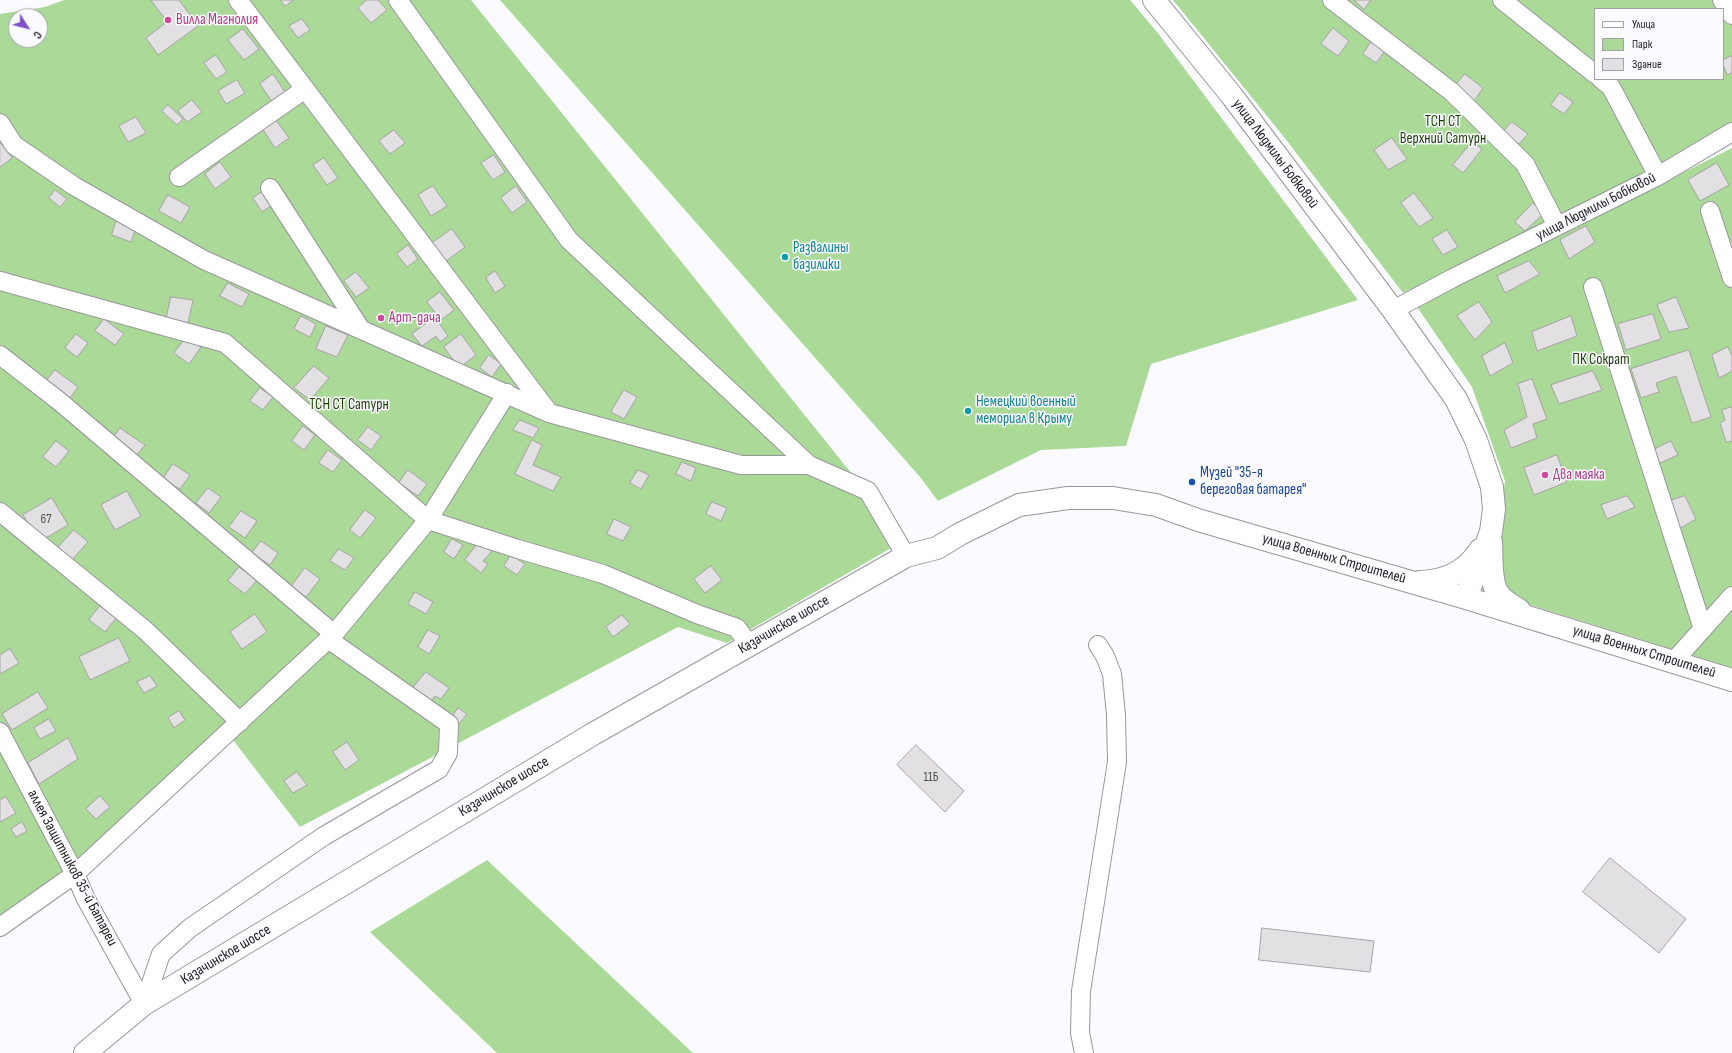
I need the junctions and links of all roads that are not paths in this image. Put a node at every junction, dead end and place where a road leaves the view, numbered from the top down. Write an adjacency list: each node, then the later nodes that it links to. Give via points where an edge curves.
1 (238, 0): 10 (street)
2 (398, 0): 26 (street, via 569,240)
3 (1154, 0): 21 (main road, улица Людмилы Бобковой, via 1232,96)
4 (1332, 0): 17 (street, via 1452,92 1525,164)
5 (1502, 0): 8 (street)
6 (1722, 0): 7 (street)
7 (1732, 15)
8 (1594, 73)
9 (1602, 80): 13 (street, via 1611,87)
10 (306, 89): 14 (street); 25 (street)
11 (0, 123): 22 (street, via 14,145 74,186 204,260)
12 (1732, 132): 13 (street, улица Людмилы Бобковой)
13 (1658, 176): 17 (street, улица Людмилы Бобковой)
14 (179, 177)
15 (270, 188): 22 (street)
16 (1710, 211): 18 (street)
17 (1557, 226): 21 (street, улица Людмилы Бобковой)
18 (1732, 278)
19 (0, 281): 28 (street, via 225,343)
20 (1593, 287): 36 (street)
21 (1393, 310): 29 (main road, улица Людмилы Бобковой, via 1456,398 1476,440 1492,487 1494,508)
22 (360, 328): 24 (street)
23 (0, 355): 37 (street, via 59,401)
24 (508, 393): 25 (street); 28 (street)
25 (549, 413): 26 (street, via 741,465)
26 (809, 465): 31 (street, via 868,491)
27 (0, 512): 42 (street, via 145,630)
28 (428, 520): 37 (street); 38 (street, via 603,574 737,628)
29 (1491, 532): 32 (main road, via 1478,553 1462,571 1446,579); 34 (main road, улица Людмилы Бобковой); 35 (main road, via 1492,567 1497,592 1505,601)
30 (937, 548): 31 (main road, Казачинское шоссе); 32 (main road, улица Военных Строителей, via 1019,505 1068,498 1113,498 1156,505 1198,520)
31 (906, 556): 38 (main road, Казачинское шоссе)
32 (1414, 582): 34 (main road, улица Военных Строителей)
33 (1732, 596): 36 (street)
34 (1466, 598): 35 (main road, улица Военных Строителей)
35 (1530, 617): 40 (main road, улица Военных Строителей)
36 (1703, 629): 40 (street)
37 (331, 637): 42 (street); 46 (street, via 449,724 448,753 439,769 324,836 190,928 161,954)
38 (749, 645): 46 (main road, Казачинское шоссе, via 593,734)
39 (1098, 645): 48 (street, via 1112,674 1117,762 1081,991 1080,1033)
40 (1674, 661): 41 (main road, улица Военных Строителей)
41 (1732, 680)
42 (240, 722): 44 (street)
43 (0, 732): 44 (street, аллея Защитников 35-й Батареи)
44 (75, 874): 45 (street); 46 (street, аллея Защитников 35-й Батареи, via 86,899)
45 (0, 927)
46 (144, 1004): 47 (main road, Казачинское шоссе)
47 (85, 1053)
48 (1084, 1053)

